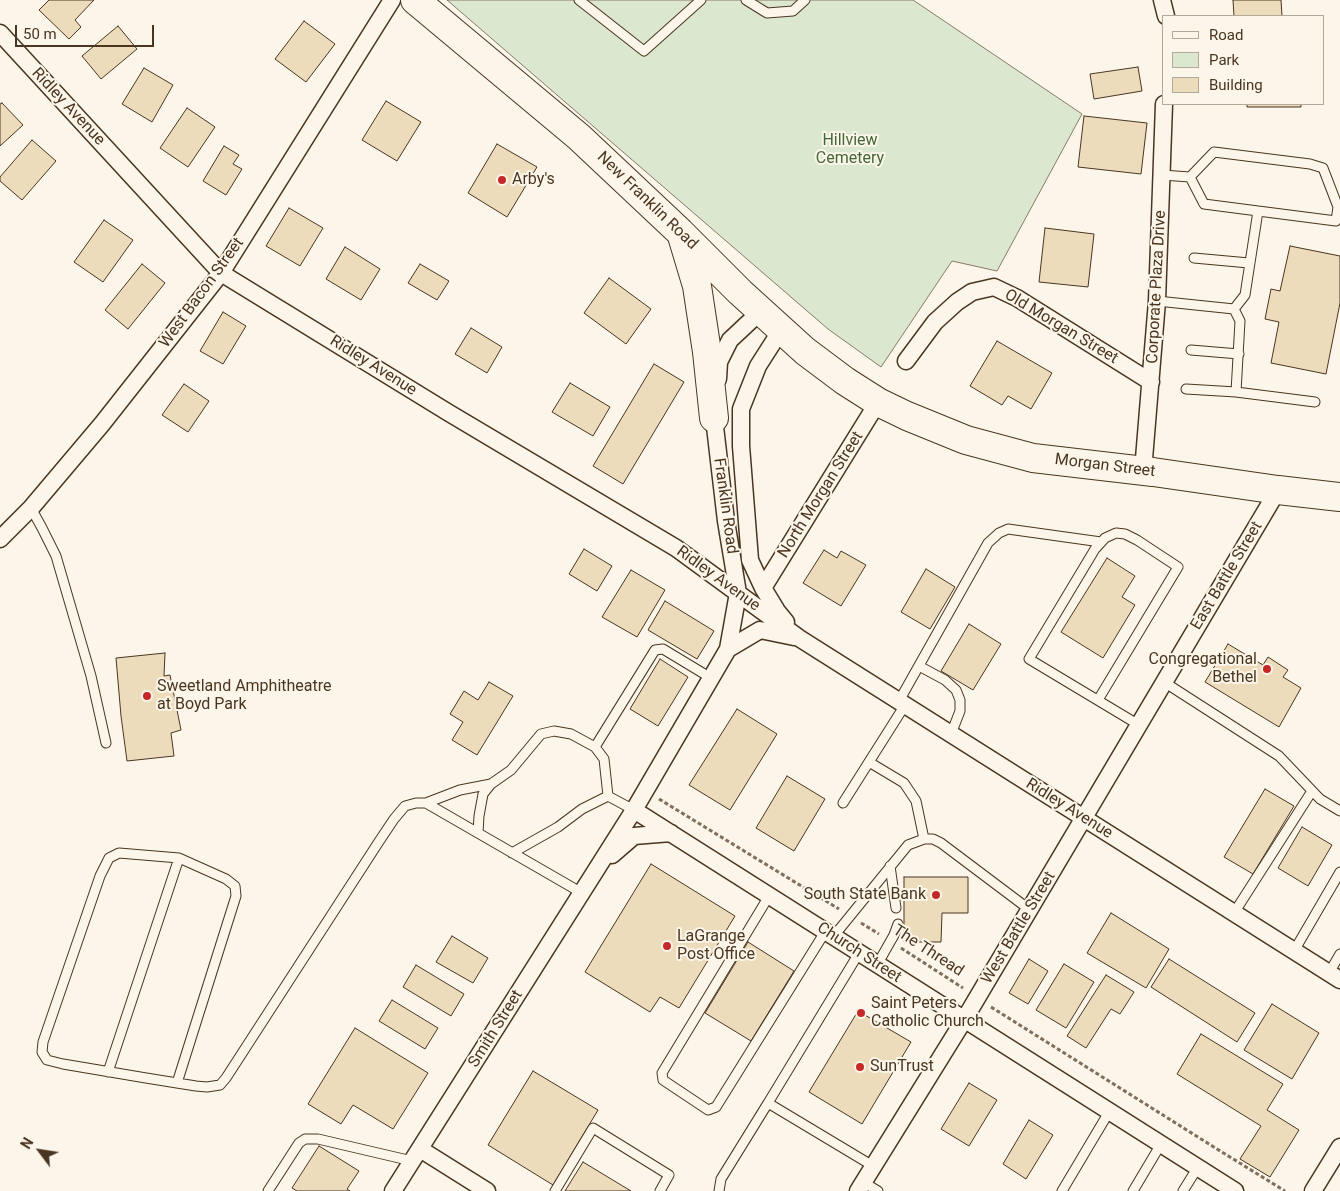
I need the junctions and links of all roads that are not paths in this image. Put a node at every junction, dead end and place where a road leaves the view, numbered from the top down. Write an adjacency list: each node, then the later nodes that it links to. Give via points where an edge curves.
1 (392, 0): 18 (street, West Bacon Street)
2 (415, 0): 15 (highway, New Franklin Road, via 580,137)
3 (579, 0): 4 (lane, via 644,51)
4 (701, 0)
5 (746, 0): 6 (lane, via 767,13 793,11)
6 (805, 0)
7 (1162, 0): 8 (street)
8 (1166, 15)
9 (0, 33): 18 (street, Ridley Avenue)
10 (1164, 105): 11 (street, Corporate Plaza Drive)
11 (1162, 175): 12 (lane); 19 (street, Corporate Plaza Drive)
12 (1190, 177): 13 (lane, via 1214,152 1310,164 1322,168); 14 (lane, via 1204,204)
13 (1339, 208): 14 (lane, via 1336,221)
14 (1258, 211): 17 (lane)
15 (680, 232): 21 (highway, New Franklin Road); 31 (highway, via 697,286)
16 (1194, 258): 17 (lane)
17 (1249, 263): 20 (lane, via 1245,295)
18 (221, 273): 35 (street, West Bacon Street); 39 (street, Ridley Avenue, via 676,548)
19 (1158, 301): 20 (lane); 26 (street, Corporate Plaza Drive)
20 (1234, 309): 24 (lane, via 1240,321)
21 (761, 310): 22 (highway, New Franklin Road); 31 (street, Franklin Road, via 730,340 719,362)
22 (781, 330): 29 (highway, New Franklin Road, via 845,381); 38 (street, Franklin Road, via 758,366 740,409 750,560)
23 (1191, 350): 24 (lane)
24 (1239, 354): 28 (lane)
25 (906, 361): 26 (street, Old Morgan Street, via 936,322 957,302 972,292 994,287 1018,298)
26 (1151, 382): 32 (street, Corporate Plaza Drive)
27 (1186, 389): 28 (lane)
28 (1236, 392): 30 (lane)
29 (878, 402): 32 (highway, Morgan Street, via 936,429 999,450 1033,458); 38 (street, North Morgan Street)
30 (1315, 402)
31 (714, 418): 39 (street, Franklin Road)
32 (1143, 471): 33 (highway, Morgan Street)
33 (1278, 490): 34 (highway, Morgan Street); 44 (street, East Battle Street)
34 (1340, 497)
35 (31, 508): 36 (street, West Bacon Street); 49 (lane, via 56,556 91,676)
36 (0, 539)
37 (1101, 542): 42 (lane, via 1008,528 999,533 988,542); 45 (lane, via 1029,659); 45 (lane, via 1116,533 1125,534 1178,568)
38 (763, 588): 40 (street, Ridley Avenue)
39 (738, 593): 40 (street, Ridley Avenue); 41 (street, Smith Street)
40 (799, 638): 41 (street, Ridley Avenue, via 760,630); 46 (street, Ridley Avenue)
41 (728, 649): 43 (street, Smith Street)
42 (919, 666): 46 (lane); 48 (lane, via 956,690 960,711)
43 (711, 678): 50 (lane, via 663,649 655,650); 57 (street, Smith Street)
44 (1164, 682): 47 (street, East Battle Street); 53 (lane, via 1279,756)
45 (1098, 700): 47 (lane)
46 (902, 703): 48 (street, Ridley Avenue); 51 (lane)
47 (1139, 725): 59 (street, East Battle Street)
48 (951, 734): 59 (street, Ridley Avenue)
49 (106, 743)
50 (595, 747): 52 (lane, via 571,734 554,731 541,734 511,770); 54 (lane, via 604,759)
51 (869, 762): 56 (lane); 62 (lane, via 904,783 916,801)
52 (491, 784): 55 (lane, via 460,790); 60 (lane, via 483,794)
53 (1312, 791): 58 (lane); 72 (lane)
54 (608, 796): 57 (lane); 63 (lane)
55 (426, 803): 60 (lane); 82 (lane, via 405,806 394,819 226,1078 220,1084 207,1087)
56 (843, 803)
57 (634, 810): 61 (street, Church Street); 65 (street, Smith Street)
58 (1340, 811)
59 (1084, 818): 71 (street, West Battle Street); 72 (street, Ridley Avenue)
60 (478, 833): 63 (lane)
61 (671, 833): 65 (street, Smith Street, via 634,836); 69 (street, Church Street)
62 (924, 839): 66 (lane, via 908,846); 71 (lane, via 941,843)
63 (512, 853): 68 (lane)
64 (179, 858): 81 (lane); 81 (lane, via 119,853 109,858 43,1042 42,1052 47,1060); 82 (lane, via 226,879 235,886 236,896)
65 (600, 866): 68 (street, Smith Street)
66 (890, 866): 70 (lane); 74 (lane, via 850,916)
67 (1340, 872): 75 (lane)
68 (582, 893): 87 (street, Smith Street)
69 (769, 896): 74 (street, Church Street); 74 (lane, via 662,1073 663,1080 708,1110 716,1107)
70 (896, 908)
71 (1030, 910): 80 (street, West Battle Street)
72 (1234, 913): 75 (street, Ridley Avenue)
73 (898, 924): 78 (lane)
74 (829, 934): 76 (street, Church Street)
75 (1294, 951): 79 (street, Ridley Avenue)
76 (859, 953): 78 (street, Church Street); 83 (lane)
77 (1340, 954): 79 (lane)
78 (877, 965): 80 (street, Church Street)
79 (1334, 977)
80 (964, 1020): 84 (street, Church Street); 88 (street, West Battle Street)
81 (108, 1072): 82 (lane)
82 (177, 1083)
83 (768, 1103): 88 (lane); 96 (lane, via 721,1179)
84 (1109, 1112): 85 (street, Church Street); 98 (lane)
85 (1161, 1144): 89 (street, Church Street); 99 (lane)
86 (1340, 1147): 102 (street)
87 (416, 1155): 91 (lane, via 305,1139); 92 (street, Smith Street); 93 (street)
88 (873, 1166): 90 (street, West Battle Street)
89 (1198, 1167): 100 (lane); 101 (street, Church Street)
90 (860, 1186): 97 (lane)
91 (268, 1191)
92 (393, 1191)
93 (487, 1191)
94 (556, 1191): 95 (lane, via 593,1128 669,1175)
95 (660, 1191)
96 (719, 1191)
97 (878, 1191)
98 (1062, 1191)
99 (1133, 1191)
100 (1183, 1191)
101 (1235, 1191)
102 (1313, 1191)

